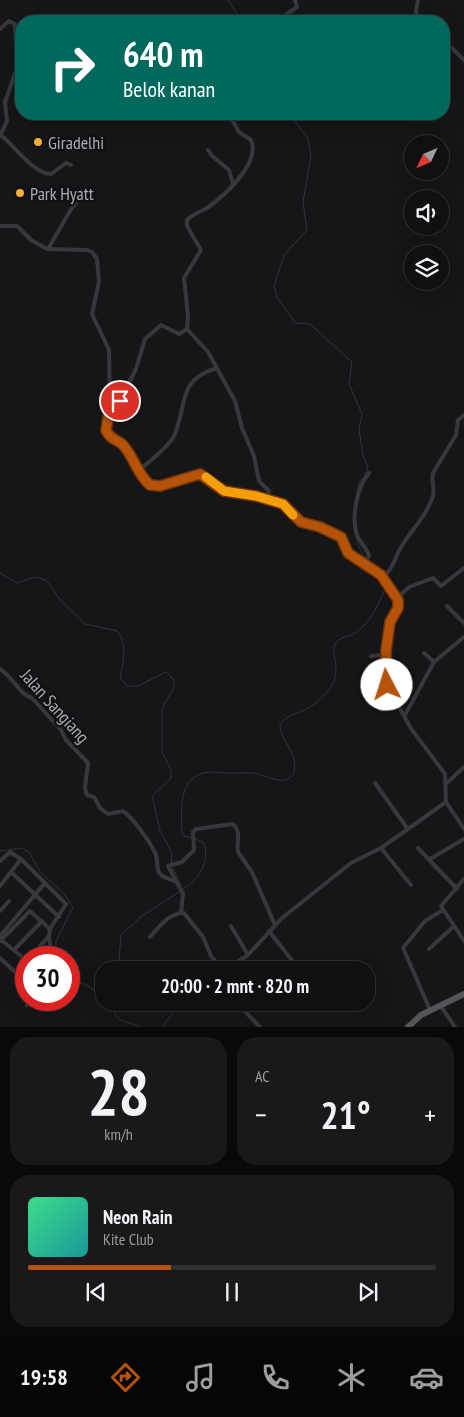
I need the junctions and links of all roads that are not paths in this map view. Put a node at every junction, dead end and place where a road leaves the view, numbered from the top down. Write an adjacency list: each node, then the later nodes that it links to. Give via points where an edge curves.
1 (295, 0): 3 (street, via 297,7)
2 (418, 0): 4 (street)
3 (286, 15)
4 (417, 15)
5 (15, 24): 6 (street, via 9,21)
6 (0, 29)
7 (450, 48): 8 (street)
8 (464, 60)
9 (15, 74): 11 (street, via 5,102 8,121)
10 (231, 120): 14 (street, via 236,129 251,140 253,147 250,163)
11 (0, 135): 13 (street, via 43,172 51,174 66,163)
12 (208, 150): 14 (street, via 229,170)
13 (71, 165)
14 (233, 184): 18 (street, via 208,207 187,220 187,226 202,250 184,278)
15 (84, 192): 17 (street)
16 (0, 226): 17 (street, via 17,226 31,240)
17 (48, 249): 20 (street, via 88,250 97,259 99,281 92,314 108,350)
18 (187, 330): 19 (street, via 208,352); 20 (street, via 179,334 161,326 151,332 145,339 136,369 120,401)
19 (217, 368): 22 (street, via 200,375 190,384 174,437); 24 (street, via 236,403 236,412 251,445 259,481 269,491)
20 (109, 412): 22 (street, via 107,434 124,446)
21 (464, 415): 27 (street, via 458,420 456,435 433,473 434,488 425,514 400,549 391,571)
22 (138, 471): 24 (street, via 152,486 200,474 224,491)
23 (369, 473): 25 (street, via 359,489 356,521 358,538 367,550)
24 (267, 498): 25 (street, via 283,504 301,522 341,537 348,553)
25 (366, 562): 27 (street)
26 (464, 570): 28 (street, via 442,586 433,578 409,587)
27 (384, 577): 28 (street)
28 (397, 598): 33 (street)
29 (447, 606): 30 (street)
30 (464, 623)
31 (464, 637): 35 (street)
32 (424, 653): 35 (street)
33 (385, 655): 34 (street); 37 (street, via 386,680)
34 (372, 656)
35 (434, 662): 39 (street)
36 (0, 669): 54 (street, Jalan Sangiang, via 32,698 86,761 85,793 94,797 108,814 122,811 128,816 152,846 158,872)
37 (397, 703): 38 (street); 39 (street)
38 (382, 710)
39 (405, 715): 42 (street, via 445,774)
40 (464, 767): 42 (street)
41 (375, 783): 44 (street)
42 (447, 783): 43 (street)
43 (446, 802): 44 (street); 45 (street)
44 (407, 828): 47 (street)
45 (464, 829)
46 (464, 839): 50 (street)
47 (381, 848): 56 (street); 67 (street, via 351,863)
48 (418, 848): 50 (street)
49 (21, 859): 51 (street, via 8,852); 52 (street); 55 (street)
50 (430, 860): 58 (street)
51 (0, 861)
52 (11, 872): 57 (street); 59 (street)
53 (464, 879): 58 (street)
54 (174, 882): 63 (street, via 183,894); 67 (street, via 170,865 182,862 194,850 193,832 196,829 234,825 240,840 238,852 252,872)
55 (45, 883): 59 (street); 64 (street, via 65,902)
56 (411, 885)
57 (0, 886)
58 (457, 889): 61 (street, via 441,903)
59 (35, 894): 64 (street); 73 (street)
60 (8, 901): 62 (street)
61 (442, 910): 68 (street); 87 (street, via 425,921 403,948)
62 (0, 911)
63 (180, 912): 72 (street, via 166,920); 81 (street, via 191,919)
64 (59, 917): 69 (street)
65 (42, 921): 69 (street); 73 (street, via 30,911); 78 (street)
66 (231, 926): 79 (street)
67 (274, 926): 70 (street)
68 (454, 927): 74 (street); 77 (street)
69 (50, 929): 71 (street)
70 (269, 931): 79 (street); 83 (street)
71 (49, 936): 75 (street); 76 (street)
72 (150, 937)
73 (0, 939): 78 (street)
74 (464, 941)
75 (40, 946)
76 (50, 946)
77 (429, 949)
78 (14, 950)
79 (248, 955): 82 (street)
80 (0, 958): 84 (street)
81 (216, 961)
82 (238, 961)
83 (293, 961)
84 (15, 972)
85 (464, 994): 86 (main road)
86 (440, 1005): 87 (main road); 91 (street)
87 (430, 1010): 89 (main road)
88 (245, 1011): 90 (street)
89 (413, 1025)
90 (260, 1027)
91 (455, 1027)

